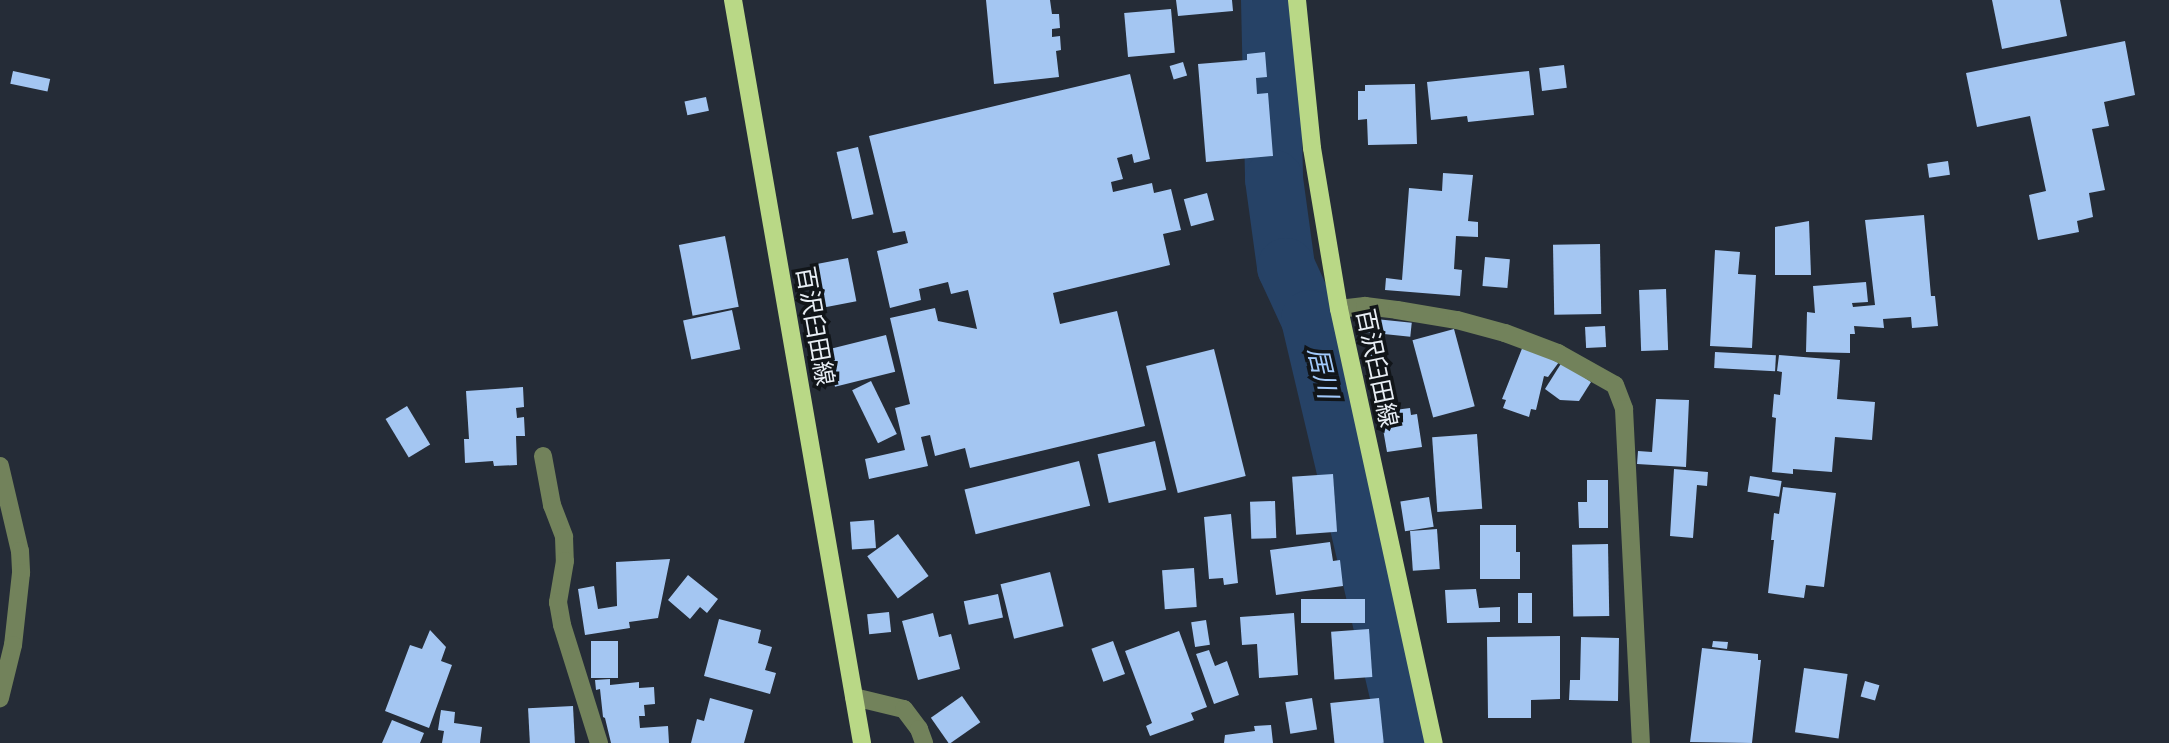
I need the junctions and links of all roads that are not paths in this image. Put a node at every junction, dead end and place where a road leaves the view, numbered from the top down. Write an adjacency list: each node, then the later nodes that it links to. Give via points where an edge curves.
1 (733, 0): 6 (main road, 百沢臼田線)
2 (1297, 0): 3 (main road, 百沢臼田線, via 1312,148)
3 (1339, 309): 11 (main road, 百沢臼田線); 12 (street, via 1397,310 1505,333 1558,353 1615,386 1624,409)
4 (543, 456): 8 (street, via 552,505 564,537 558,602 562,625)
5 (0, 466): 7 (street, via 20,562 13,645)
6 (854, 697): 9 (main road, 百沢臼田線); 10 (street, via 904,709)
7 (0, 698)
8 (599, 743)
9 (862, 743)
10 (925, 743)
11 (1434, 743)
12 (1641, 743)

